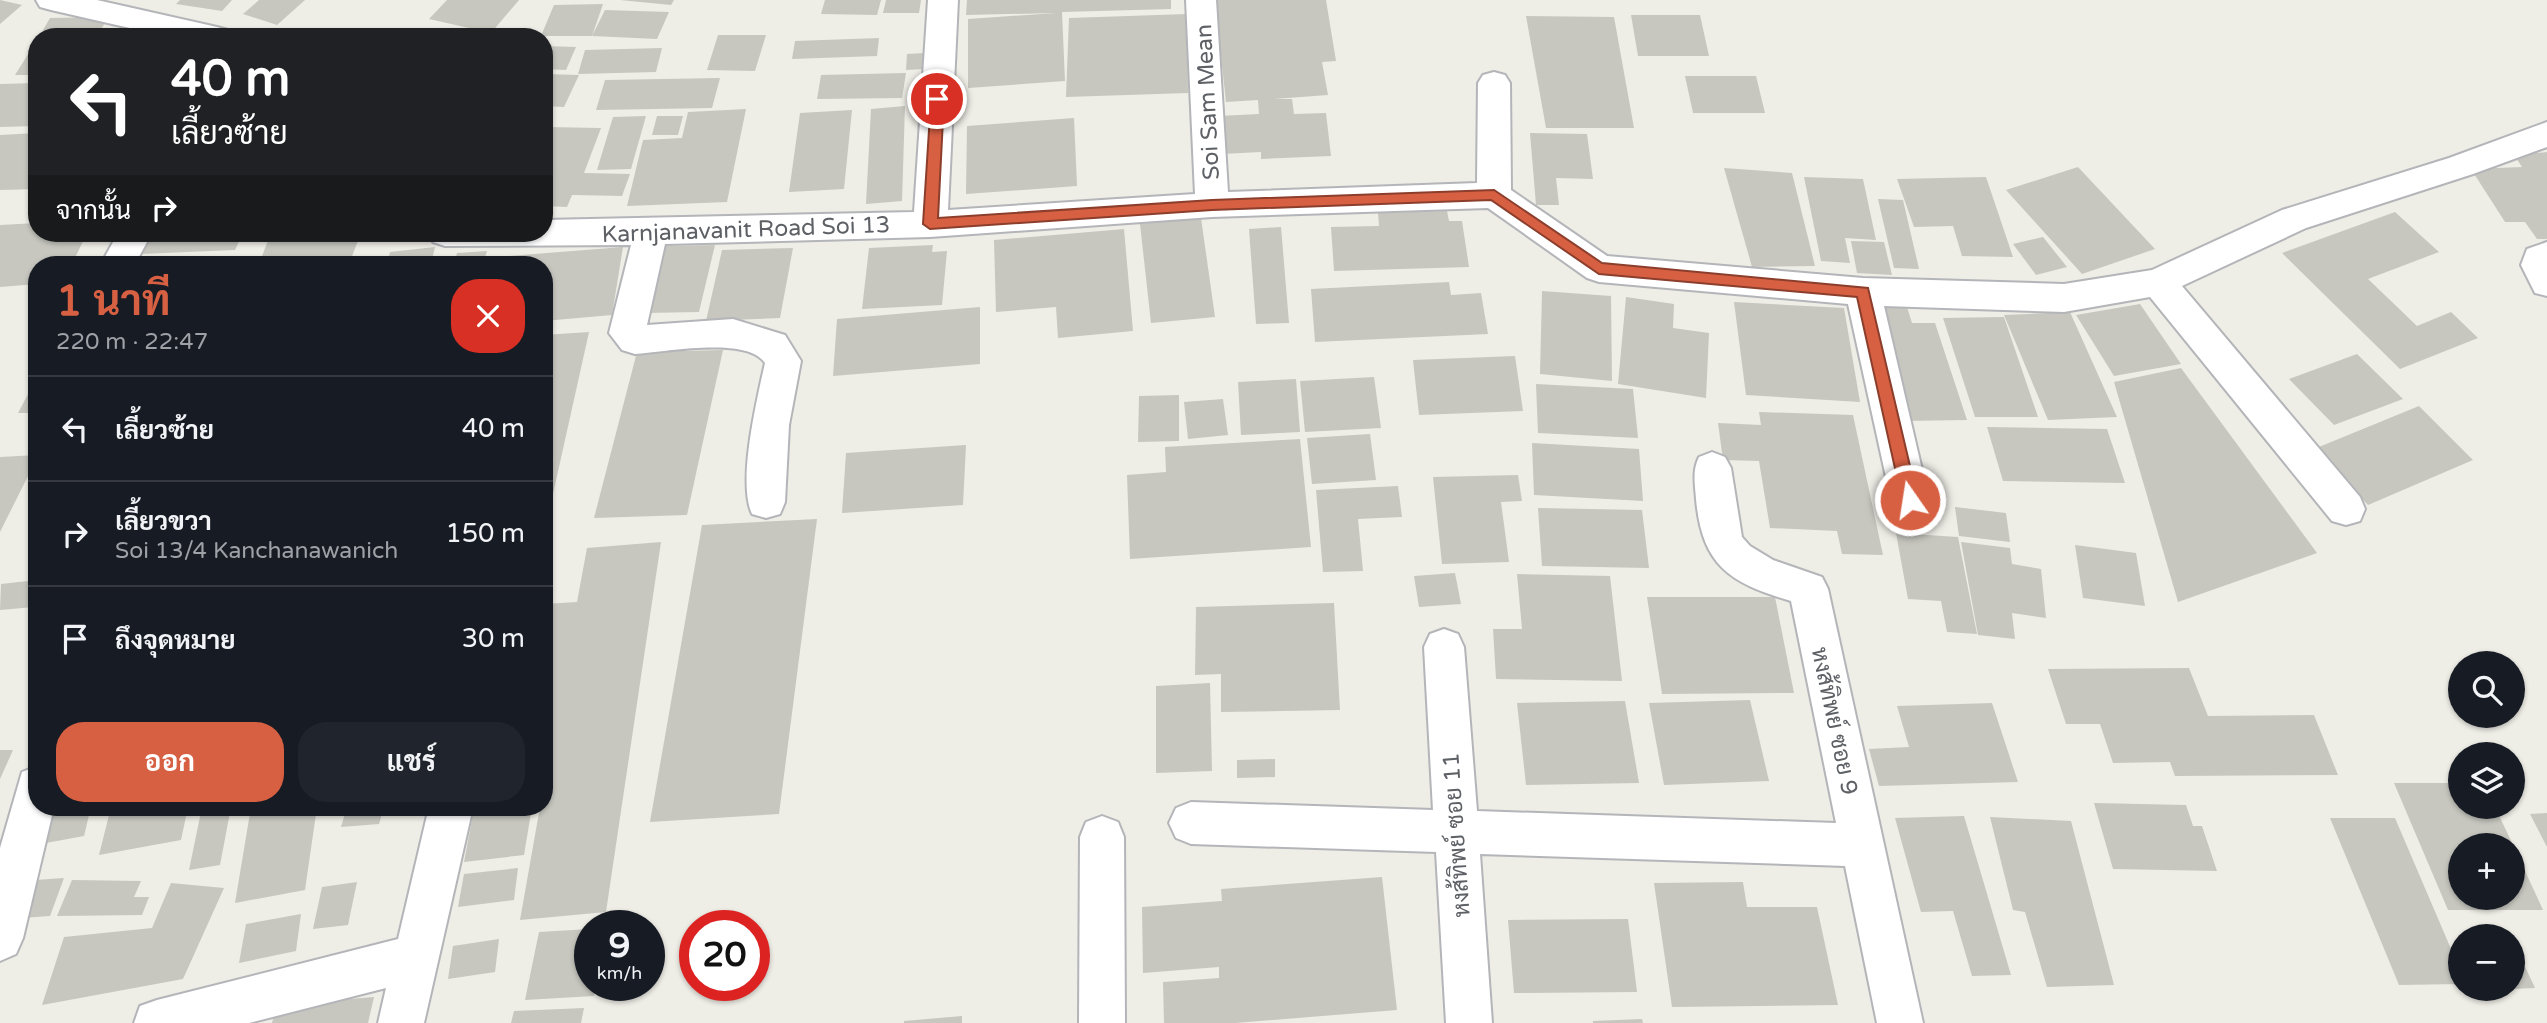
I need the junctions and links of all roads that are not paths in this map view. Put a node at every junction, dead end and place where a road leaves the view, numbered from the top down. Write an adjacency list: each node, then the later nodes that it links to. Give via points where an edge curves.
1 (51, 0): 4 (street)
2 (943, 0): 9 (street)
3 (1201, 0): 8 (street, Soi Sam Mean)
4 (177, 28)
5 (1494, 83): 7 (street)
6 (2547, 134): 14 (street, via 2294,219)
7 (1494, 195): 8 (street, Karnjanavanit Road Soi 13); 16 (street, via 1599,269)
8 (1212, 205): 9 (street, Karnjanavanit Road Soi 13)
9 (930, 224): 10 (street, Karnjanavanit Road Soi 13)
10 (651, 232): 12 (street, Karnjanavanit Road Soi 13); 19 (street, via 627,333 635,340 733,333 772,345 783,361 770,425)
11 (474, 242): 12 (street, Karnjanavanit Road Soi 13)
12 (497, 249)
13 (2547, 255): 15 (street, via 2539,258 2538,265)
14 (2158, 282): 16 (street, via 2064,298); 20 (street)
15 (2547, 283)
16 (1863, 292): 18 (street)
17 (1712, 468): 27 (street, หงส้ทิพย์ ซอย 9, via 1723,539 1731,552 1761,573 1808,589)
18 (1910, 500)
19 (766, 502)
20 (2346, 509)
21 (1444, 647): 25 (street, หงส้ทิพย์ ซอย 11)
22 (30, 816): 28 (street)
23 (449, 816): 29 (street)
24 (1191, 823): 25 (street)
25 (1455, 831): 27 (street); 33 (street, หงส้ทิพย์ ซอย 11)
26 (1102, 837): 32 (street)
27 (1860, 845): 34 (street, หงส้ทิพย์ ซอย 9)
28 (0, 938)
29 (418, 957): 30 (street); 31 (street)
30 (157, 1023)
31 (401, 1023)
32 (1102, 1023)
33 (1469, 1023)
34 (1900, 1023)

